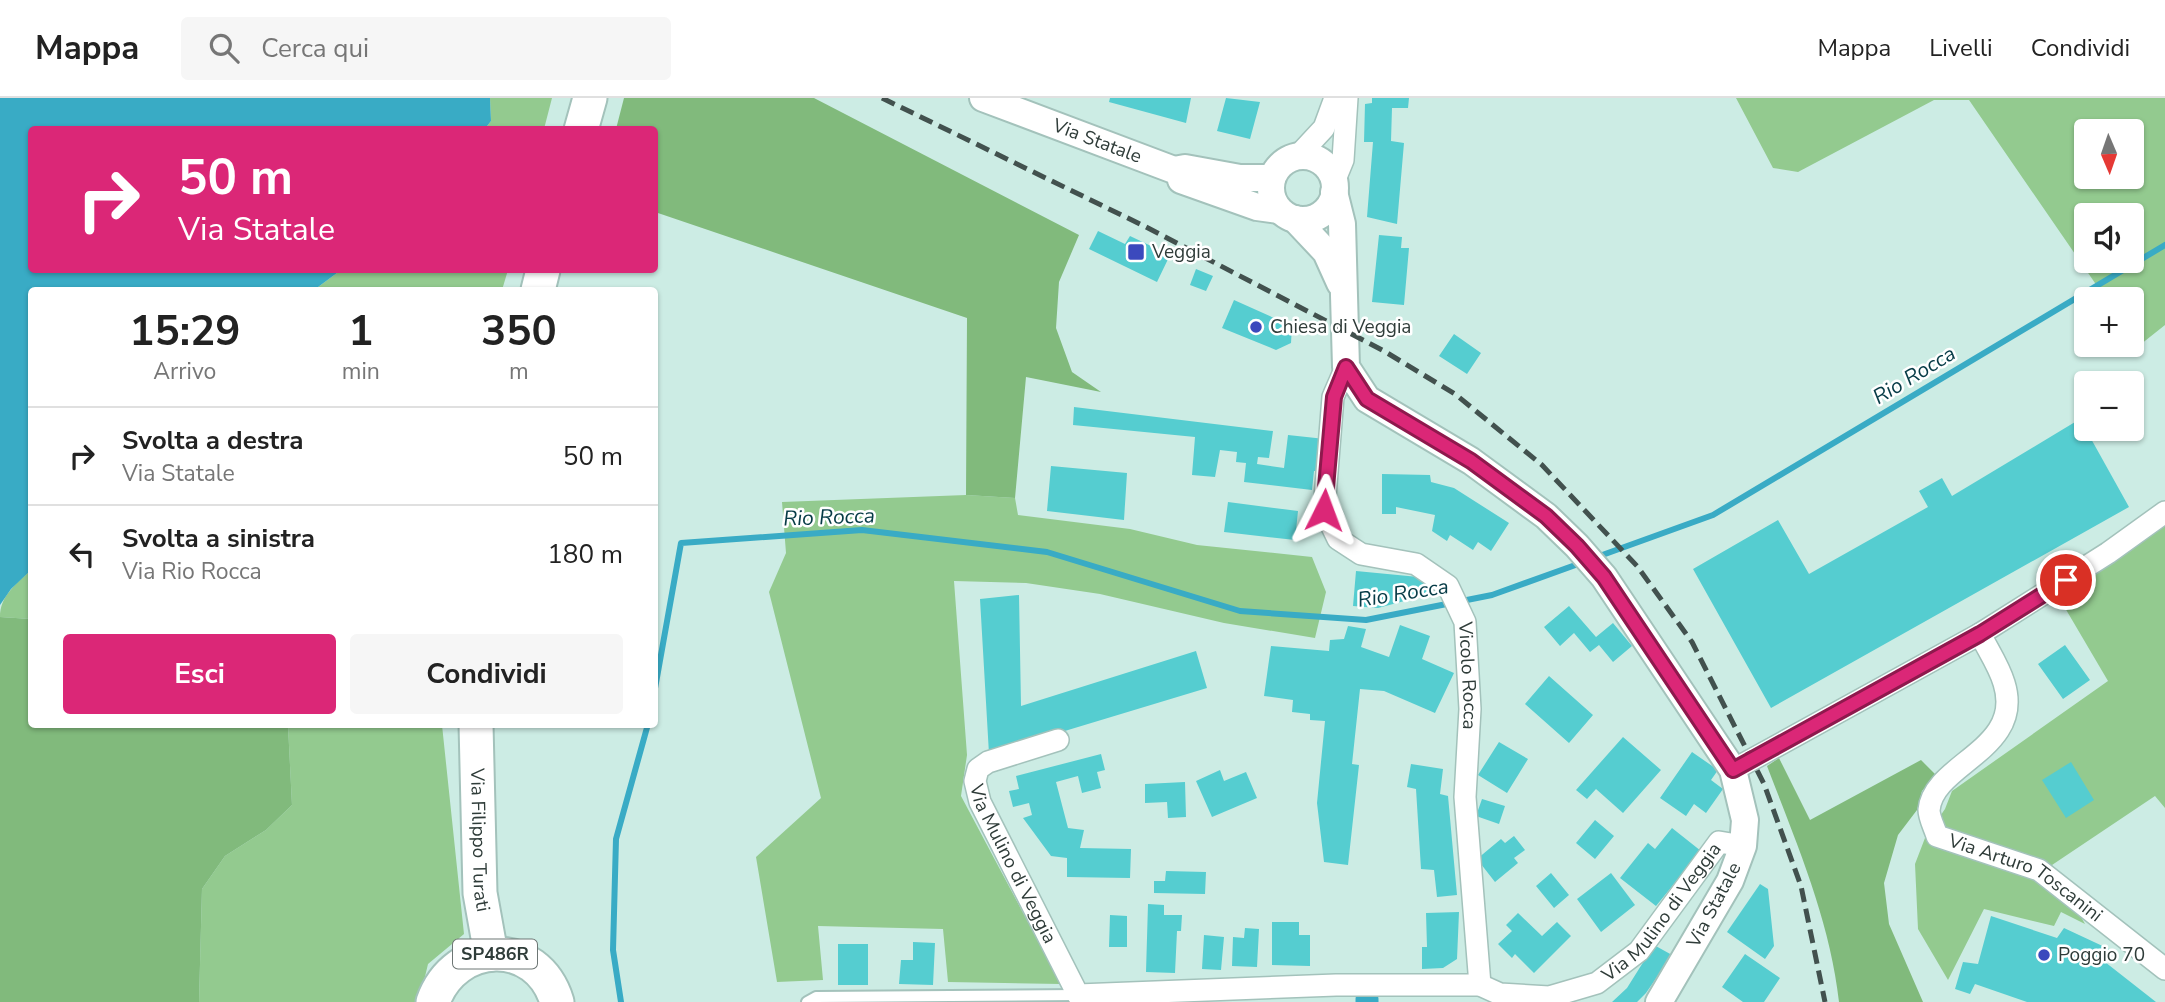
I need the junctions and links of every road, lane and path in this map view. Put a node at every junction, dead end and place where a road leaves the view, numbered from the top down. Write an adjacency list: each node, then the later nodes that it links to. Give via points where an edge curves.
1 (590, 98): 5 (main road)
2 (983, 98): 7 (street, Via Statale)
3 (1335, 98): 6 (street, via 1324,128)
4 (1347, 98): 9 (street, via 1343,160)
5 (582, 126)
6 (1297, 157): 8 (street, via 1282,164); 9 (street, via 1317,159 1331,173)
7 (1174, 170): 8 (street, Via Statale); 10 (street, Via Statale, via 1181,181)
8 (1272, 178): 10 (street, via 1271,195)
9 (1334, 187): 10 (street, via 1332,202 1316,217); 11 (street, via 1342,224)
10 (1287, 215): 11 (street, via 1326,252)
11 (1346, 295): 12 (street)
12 (1346, 367): 17 (street, Via Statale, via 1367,399 1471,461 1546,516 1577,546 1604,577); 21 (street, Vicolo Rocca, via 1334,397 1327,447 1324,510 1328,519 1338,539 1361,554 1416,564 1448,586 1465,622 1469,709 1465,797)
13 (2165, 512): 14 (street)
14 (1980, 634): 17 (street); 20 (street, Via Arturo Toscanini, via 2005,684 2006,716 1994,738 1938,789 1929,811 1937,836 2039,870)
15 (476, 728): 19 (main road, Via Filippo Turati / SP486R, via 480,893)
16 (1058, 740): 22 (street, Via Mulino di Veggia, via 988,762 978,769 975,781 995,835)
17 (1733, 770): 18 (street, Via Statale, via 1745,820)
18 (1743, 846): 21 (street, Via Mulino di Veggia, via 1719,842 1639,951 1597,982 1549,997 1500,994); 26 (street, Via Statale, via 1730,881)
19 (491, 954): 23 (main road, SP486R, via 471,958 453,970); 24 (main road, SP486R, via 507,954 536,968)
20 (2165, 969)
21 (1480, 985): 22 (street, Via Mulino di Veggia, via 1336,985)
22 (1078, 995): 25 (lane, Via Mulino di Veggia, via 816,997)
23 (433, 1002)
24 (556, 1002)
25 (807, 1002)
26 (1659, 1002)

